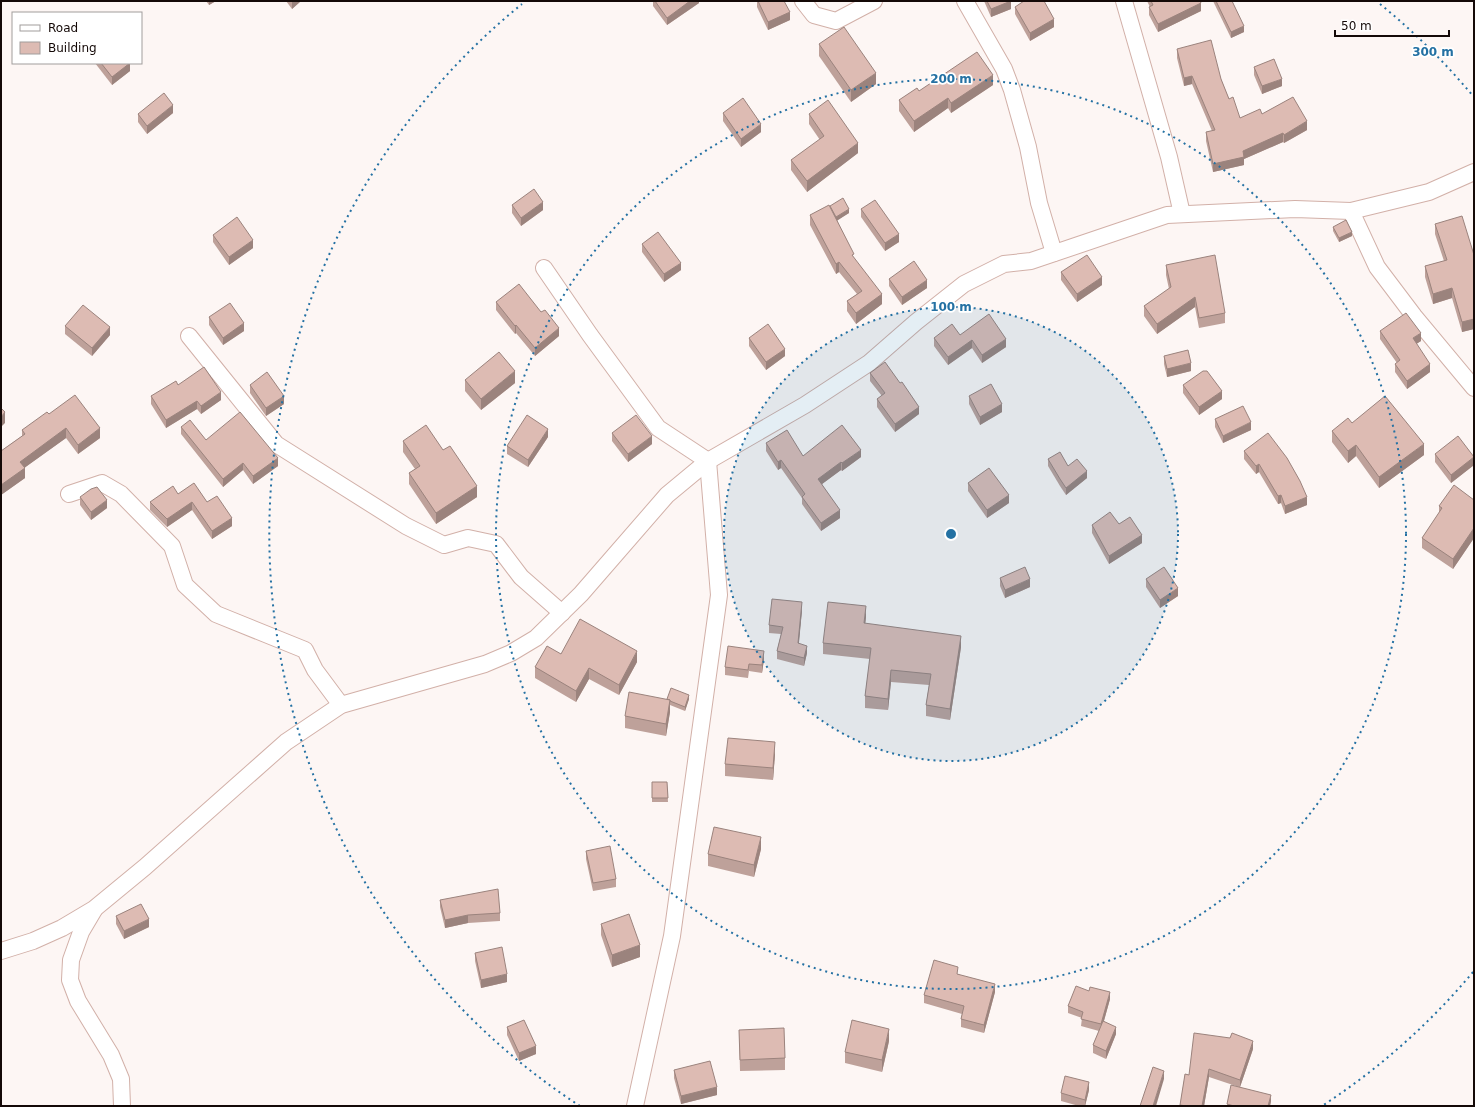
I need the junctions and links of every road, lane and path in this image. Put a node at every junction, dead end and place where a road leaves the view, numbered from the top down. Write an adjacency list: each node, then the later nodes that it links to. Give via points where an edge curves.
1 (803, 1): 2 (street, via 814,15 836,21)
2 (874, 1)
3 (965, 1): 8 (street, via 1004,70 1012,90 1028,147 1039,203)
4 (1124, 1): 7 (street, via 1169,157)
5 (1474, 172): 6 (street, via 1429,192)
6 (1351, 211): 7 (street, via 1294,210); 11 (street, via 1377,267)
7 (1182, 214): 8 (street, via 1167,215)
8 (1054, 252): 12 (street, via 1030,261 1004,264 964,284 869,363 805,405)
9 (544, 268): 12 (street, via 658,428)
10 (189, 336): 14 (street, via 276,444 406,526 444,545 468,538 496,544 521,578)
11 (1474, 388)
12 (708, 461): 14 (street, via 667,495); 18 (street, via 719,595 672,936)
13 (69, 494): 15 (street, via 102,484 121,494 172,546 184,584 216,614 305,650 315,670)
14 (562, 613): 15 (street, via 536,638 486,664)
15 (341, 705): 16 (street, via 286,742)
16 (94, 909): 17 (street, via 34,941); 19 (street, via 81,932 71,960 70,980 78,1001 111,1055 121,1079)
17 (1, 951)
18 (636, 1105)
19 (122, 1106)

